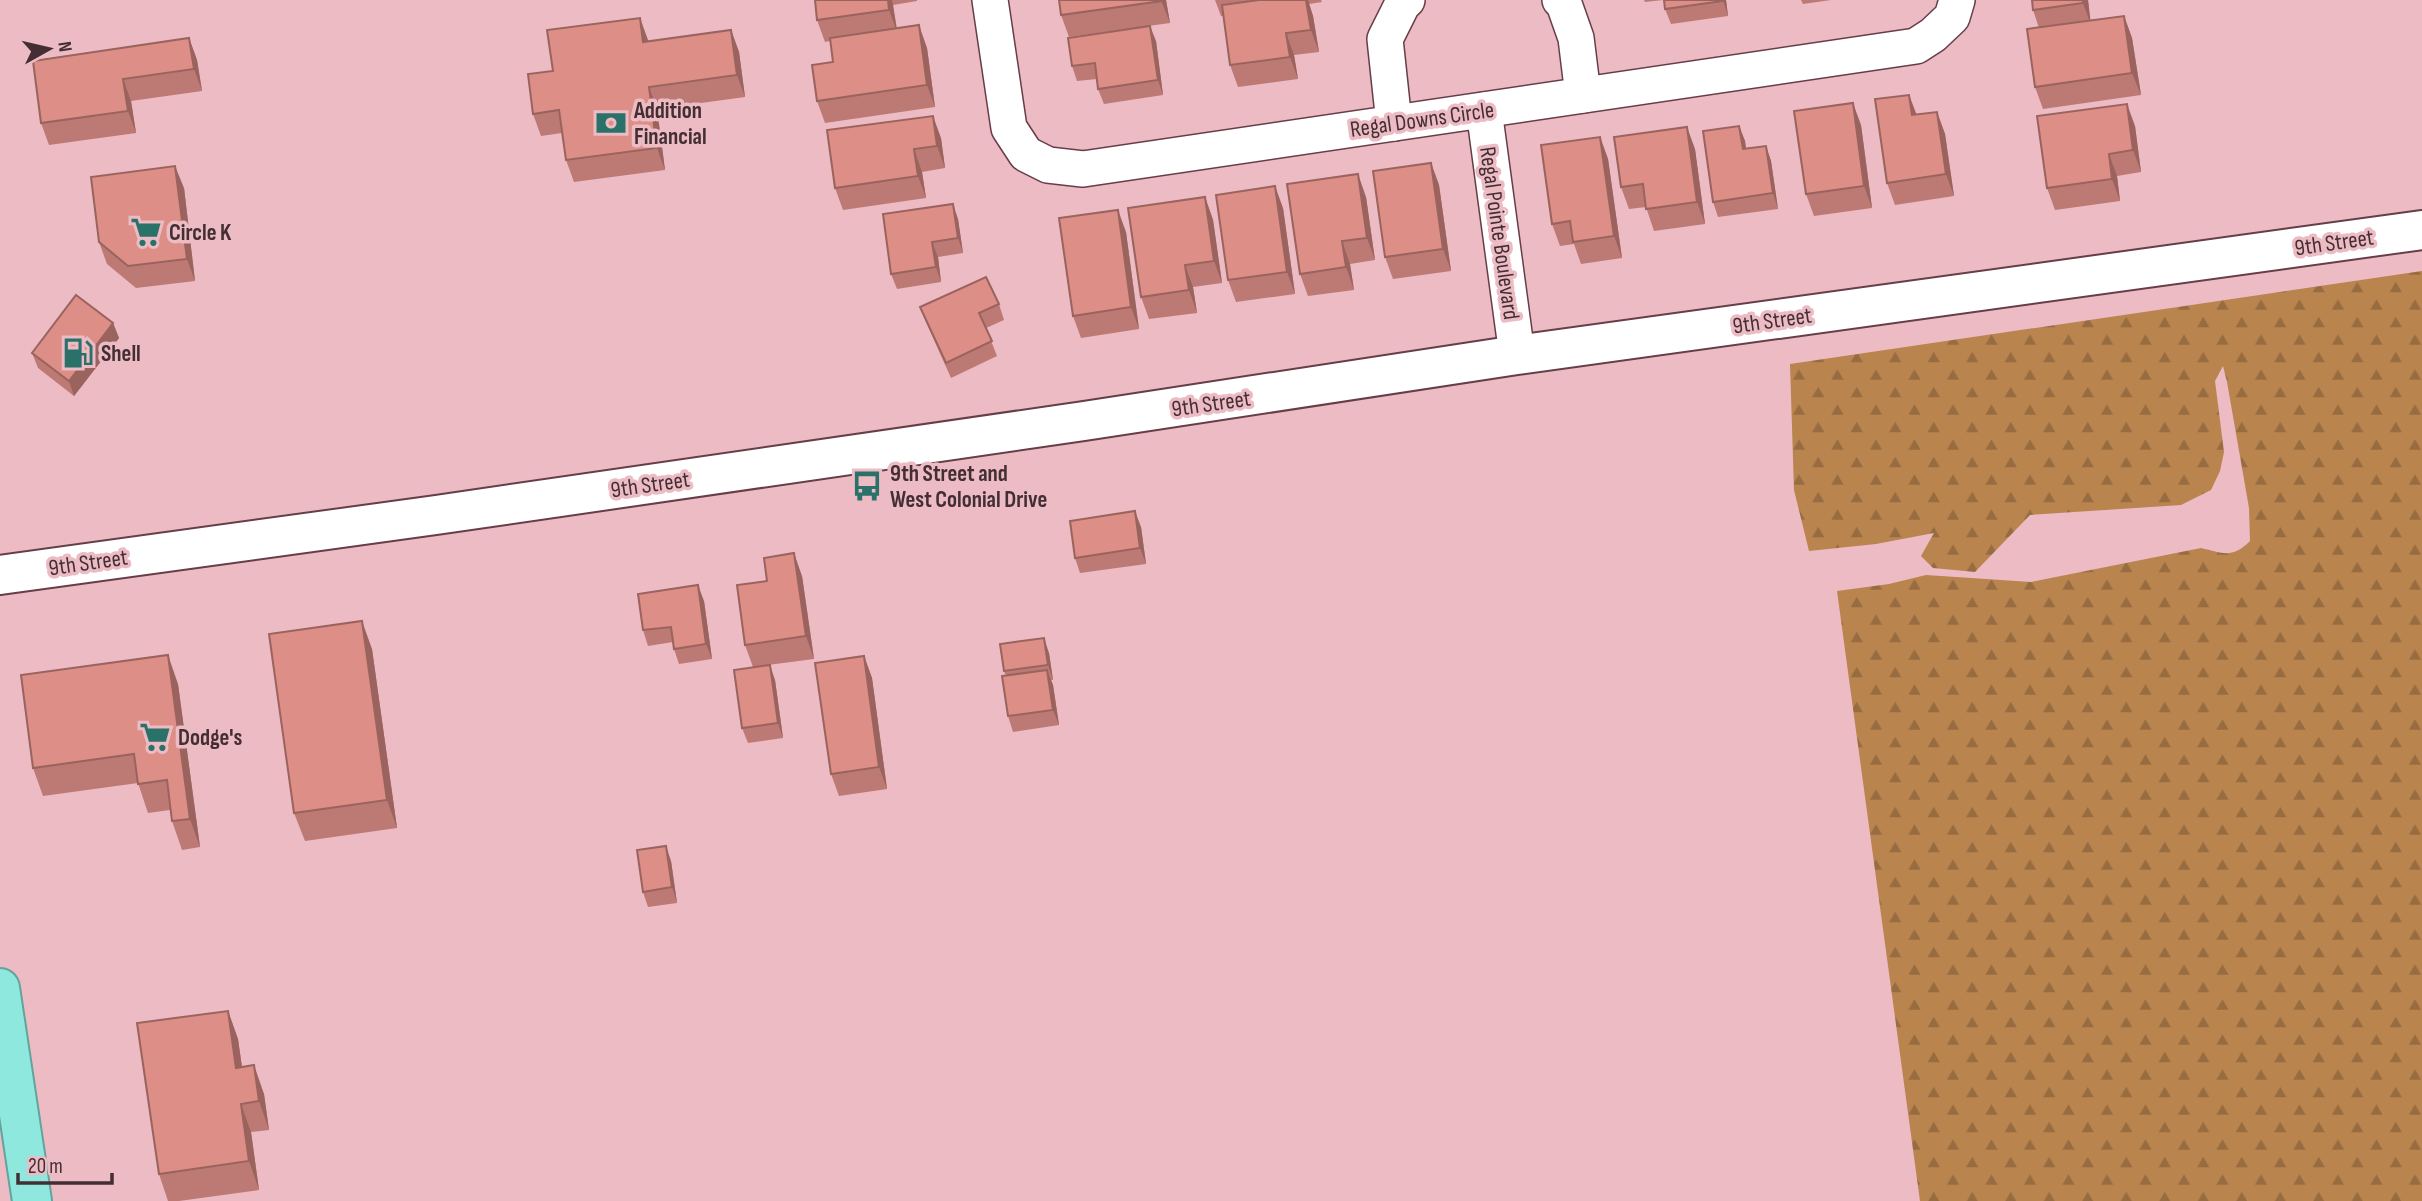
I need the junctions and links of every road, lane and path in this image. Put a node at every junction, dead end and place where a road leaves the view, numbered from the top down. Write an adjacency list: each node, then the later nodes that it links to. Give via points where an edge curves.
1 (990, 0): 7 (street, Regal Downs Circle, via 1009,128 1026,154 1048,165 1083,169)
2 (1407, 0): 7 (street, via 1385,39)
3 (1560, 0): 5 (street, via 1576,38)
4 (1956, 0): 5 (street, Regal Downs Circle, via 1952,18 1916,46)
5 (1583, 95): 6 (street, Regal Downs Circle)
6 (1484, 110): 7 (street, Regal Downs Circle); 9 (street, Regal Pointe Boulevard)
7 (1394, 123)
8 (2422, 230): 9 (street, 9th Street)
9 (1517, 355): 10 (street, 9th Street)
10 (0, 575)
11 (0, 988): 12 (highway)
12 (32, 1201)

